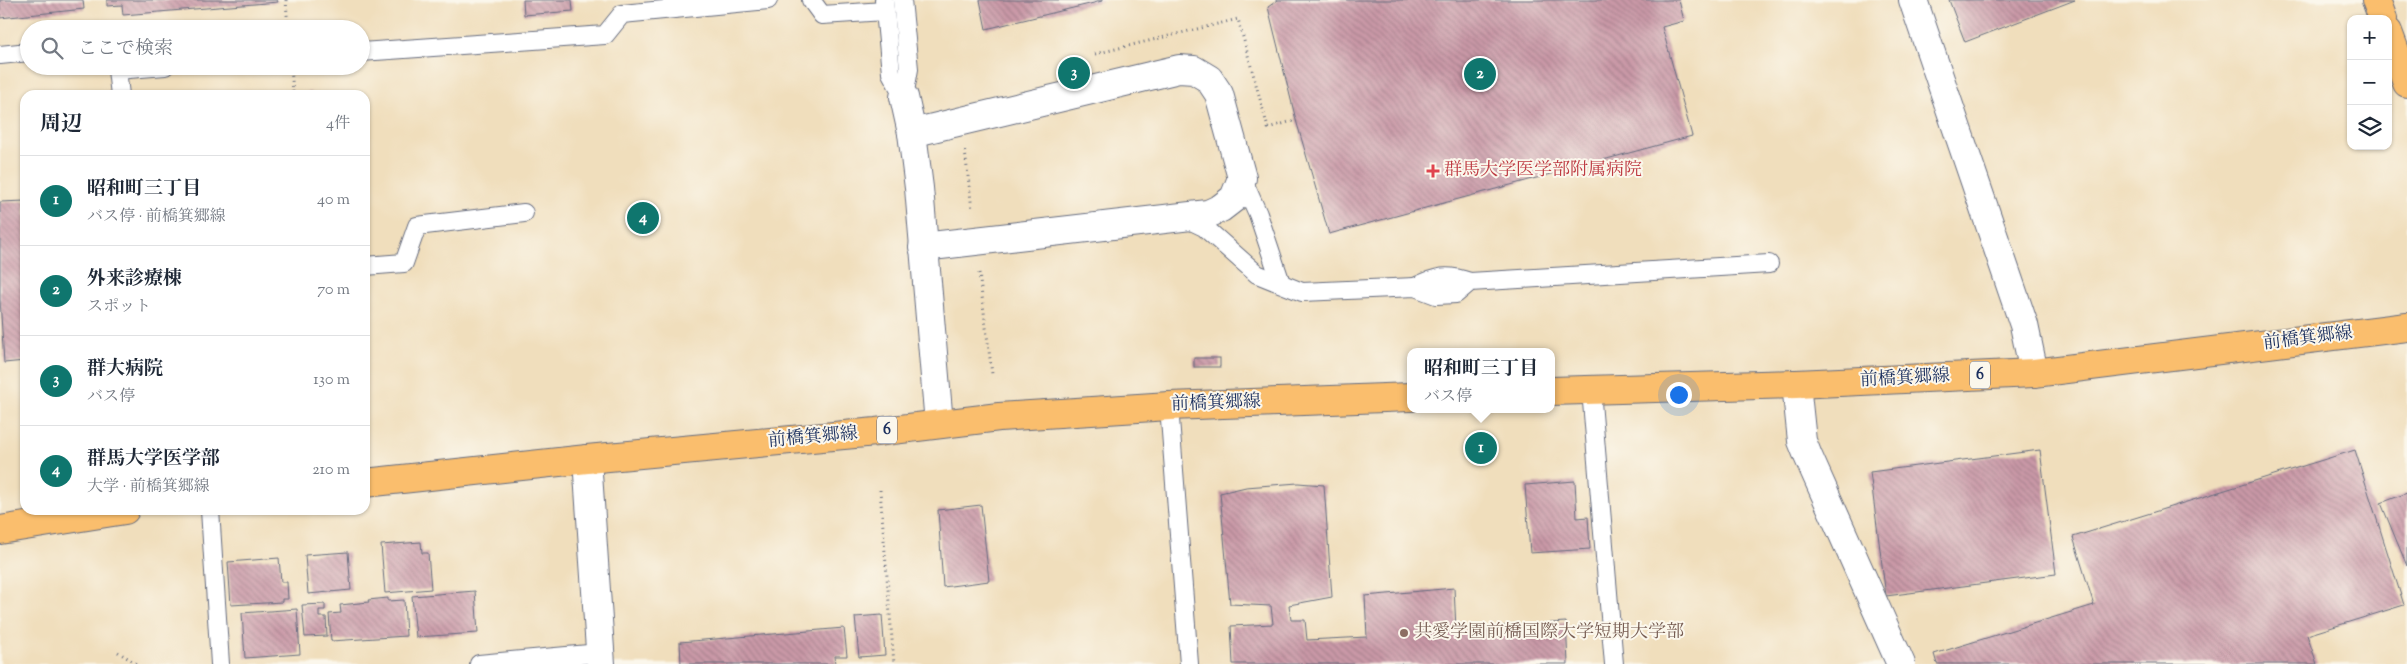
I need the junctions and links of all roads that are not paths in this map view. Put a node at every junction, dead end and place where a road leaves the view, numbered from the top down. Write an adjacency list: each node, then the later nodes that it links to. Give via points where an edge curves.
1 (768, 0): 9 (lane, via 622,14 605,35)
2 (811, 0): 6 (lane, via 822,15)
3 (902, 0): 15 (lane, via 909,69)
4 (1913, 0): 25 (street, via 2024,325)
5 (2376, 0): 7 (main road)
6 (884, 5): 15 (lane, via 891,73)
7 (2382, 15)
8 (2392, 43): 13 (main road)
9 (370, 51)
10 (20, 53): 11 (lane)
11 (0, 56)
12 (116, 75): 14 (lane)
13 (2407, 83)
14 (119, 90)
15 (904, 97): 16 (street)
16 (912, 133): 17 (street, via 1179,69 1194,70 1209,79 1219,94); 20 (street)
17 (1242, 178): 19 (street, via 1234,198 1221,208); 23 (lane)
18 (524, 213): 22 (lane, via 417,226 404,263)
19 (1184, 218): 20 (street); 23 (lane, via 1204,227 1257,274)
20 (923, 247): 31 (street)
21 (1768, 264): 23 (lane, via 1470,282 1454,277 1433,278 1415,287 1302,292)
22 (370, 266)
23 (1281, 283)
24 (2407, 327): 25 (main road, 前橋箕郷線 / 6)
25 (2034, 373): 26 (main road, 前橋箕郷線 / 6)
26 (1796, 384): 27 (main road, 前橋箕郷線 / 6); 42 (street, via 1802,441)
27 (1591, 390): 28 (main road, 前橋箕郷線 / 6); 41 (lane)
28 (1555, 391)
29 (1407, 396): 30 (main road, 前橋箕郷線 / 6)
30 (1169, 406): 31 (main road, 前橋箕郷線 / 6); 40 (lane)
31 (939, 424): 32 (main road, 前橋箕郷線 / 6)
32 (586, 459): 33 (main road, 前橋箕郷線 / 6); 37 (street)
33 (370, 482)
34 (94, 515): 36 (main road)
35 (210, 515): 38 (lane)
36 (0, 530)
37 (600, 658): 39 (lane)
38 (220, 664)
39 (479, 664)
40 (1189, 664)
41 (1614, 664)
42 (1901, 664)

